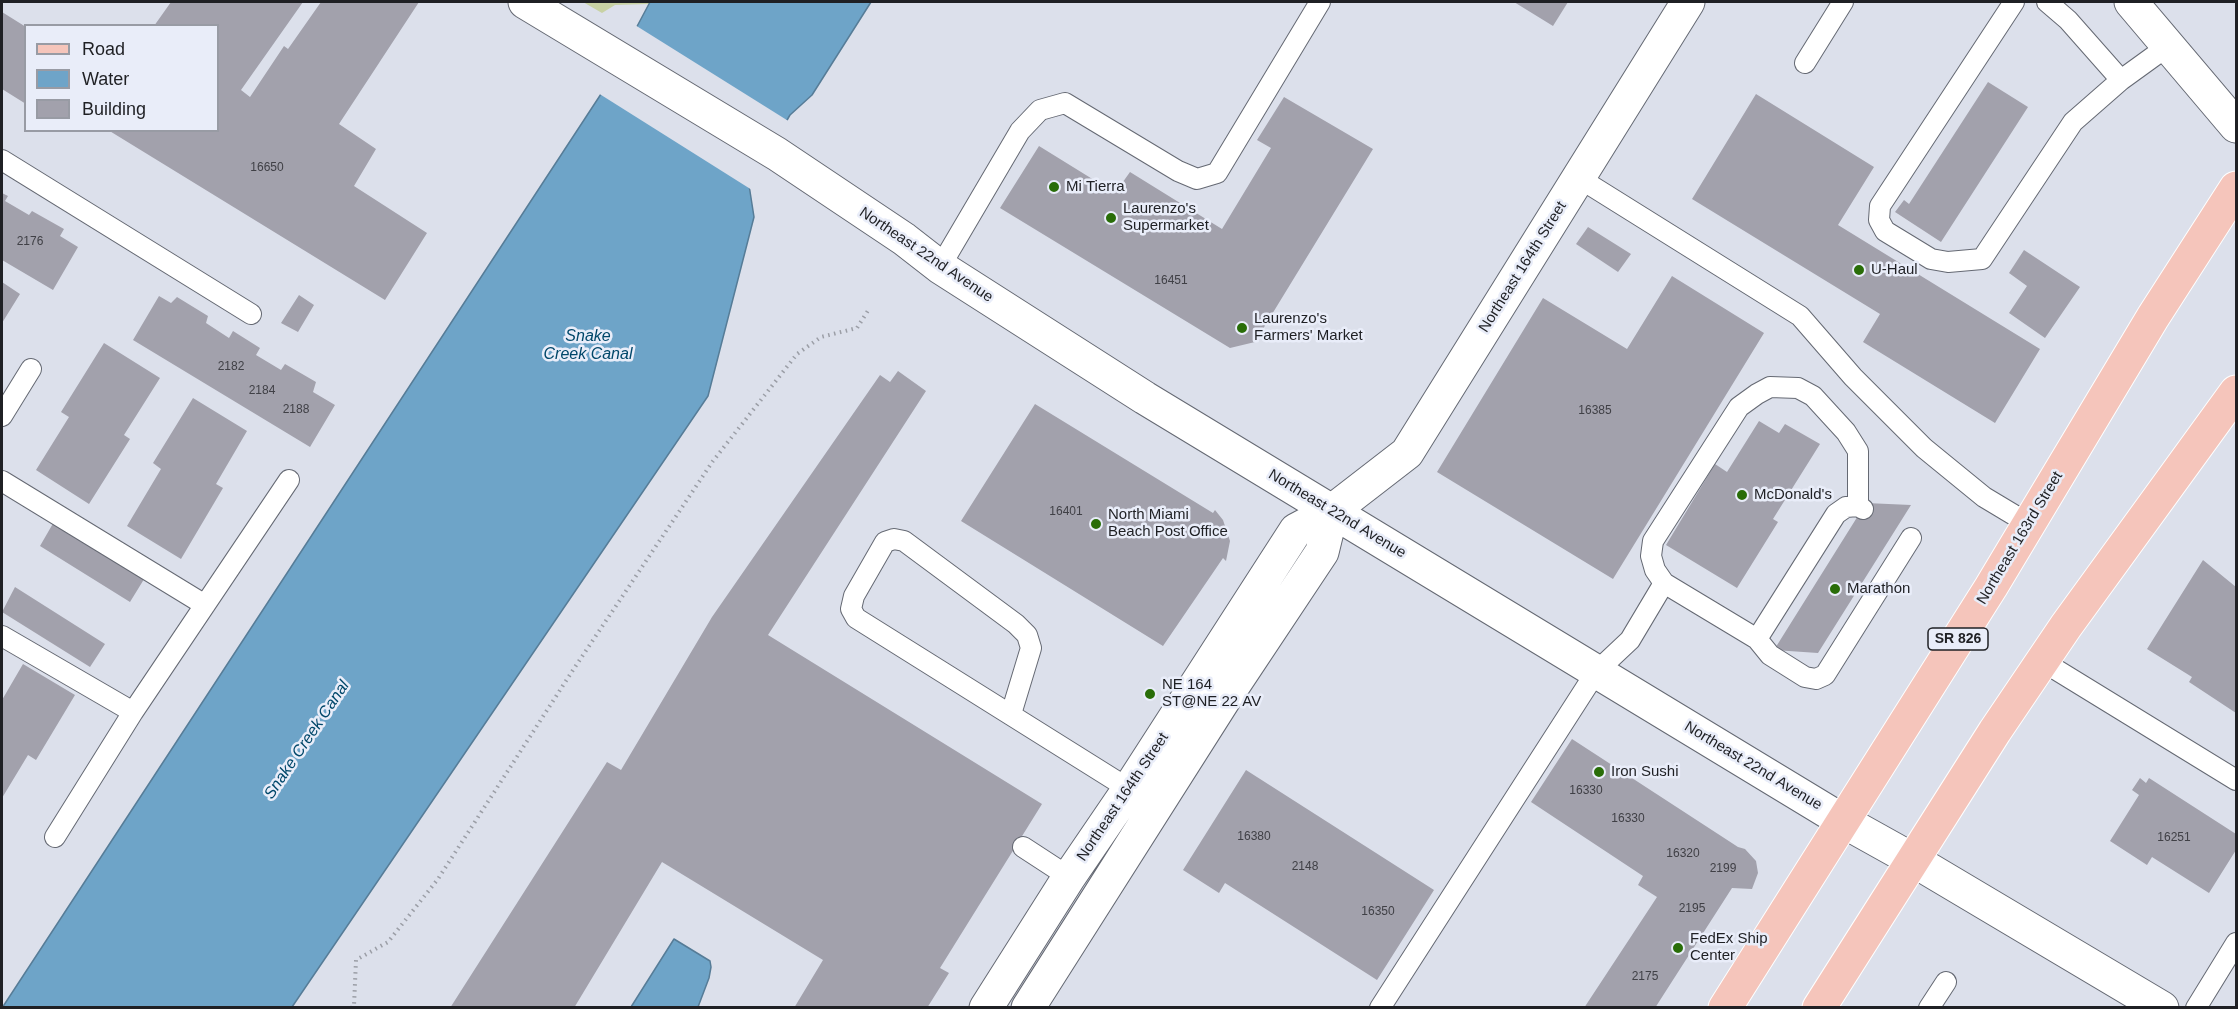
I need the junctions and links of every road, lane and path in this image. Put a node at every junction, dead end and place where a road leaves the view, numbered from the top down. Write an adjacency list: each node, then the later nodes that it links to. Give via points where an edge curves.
1 (525, 2): 15 (street, Northeast 22nd Avenue, via 777,154)
2 (1320, 2): 15 (lane, via 1217,173 1197,179 1178,171 1065,103 1040,110 1020,131)
3 (1688, 2): 13 (street, Northeast 164th Street)
4 (1842, 2): 9 (lane)
5 (2014, 2): 10 (lane, via 1880,207 1879,219 1885,231 1931,259 1982,259 2073,122)
6 (2047, 2): 10 (lane)
7 (2131, 2): 8 (street)
8 (2168, 46): 10 (lane); 11 (street)
9 (1805, 63)
10 (2121, 80)
11 (2236, 126)
12 (2, 160): 17 (lane)
13 (1579, 178): 23 (street, Northeast 164th Street, via 1407,453); 24 (lane, via 1800,316 1853,377 1924,448 1984,497)
14 (2236, 188): 24 (main road, Northeast 163rd Street / SR 826, via 2153,317)
15 (940, 267): 23 (street, Northeast 22nd Avenue)
16 (869, 309): 43 (path, via 857,328 821,337 797,354 713,461 438,879 388,942 356,960)
17 (251, 314)
18 (31, 369): 20 (lane)
19 (2235, 396): 30 (main road)
20 (2, 416)
21 (289, 480): 27 (lane)
22 (2, 482): 27 (lane)
23 (1332, 511): 31 (street, Northeast 22nd Avenue); 35 (street, Northeast 164th Street, via 1296,530); 45 (street, Northeast 164th Street, via 1322,552)
24 (2029, 524): 36 (main road, Northeast 163rd Street / SR 826)
25 (1911, 538): 29 (lane, via 1825,675 1816,679 1805,677 1770,655)
26 (1664, 583): 29 (lane); 29 (lane, via 1655,570 1653,541 1739,407 1770,387 1798,388 1814,396 1858,451 1861,508 1846,507 1836,514); 31 (lane, via 1630,639)
27 (205, 605): 32 (lane)
28 (2, 636): 32 (lane)
29 (1757, 639)
30 (2042, 661): 34 (lane); 39 (main road)
31 (1596, 672): 36 (street, Northeast 22nd Avenue); 46 (lane)
32 (133, 712): 37 (lane)
33 (1011, 714): 33 (lane, via 856,618 851,609 854,596 885,542 904,541 1027,635 1031,648); 35 (lane)
34 (2236, 780)
35 (1129, 789): 40 (street, Northeast 164th Street)
36 (1843, 821): 39 (street, Northeast 22nd Avenue); 47 (main road, Northeast 163rd Street / SR 826)
37 (55, 837)
38 (1023, 847): 40 (lane)
39 (1913, 860): 48 (main road); 50 (street, Northeast 22nd Avenue)
40 (1069, 878): 44 (street, Northeast 164th Street)
41 (2236, 943): 51 (lane)
42 (1946, 982): 49 (lane)
43 (351, 1008)
44 (986, 1008)
45 (1029, 1008)
46 (1380, 1008)
47 (1725, 1008)
48 (1819, 1008)
49 (1929, 1008)
50 (2162, 1008)
51 (2196, 1008)

